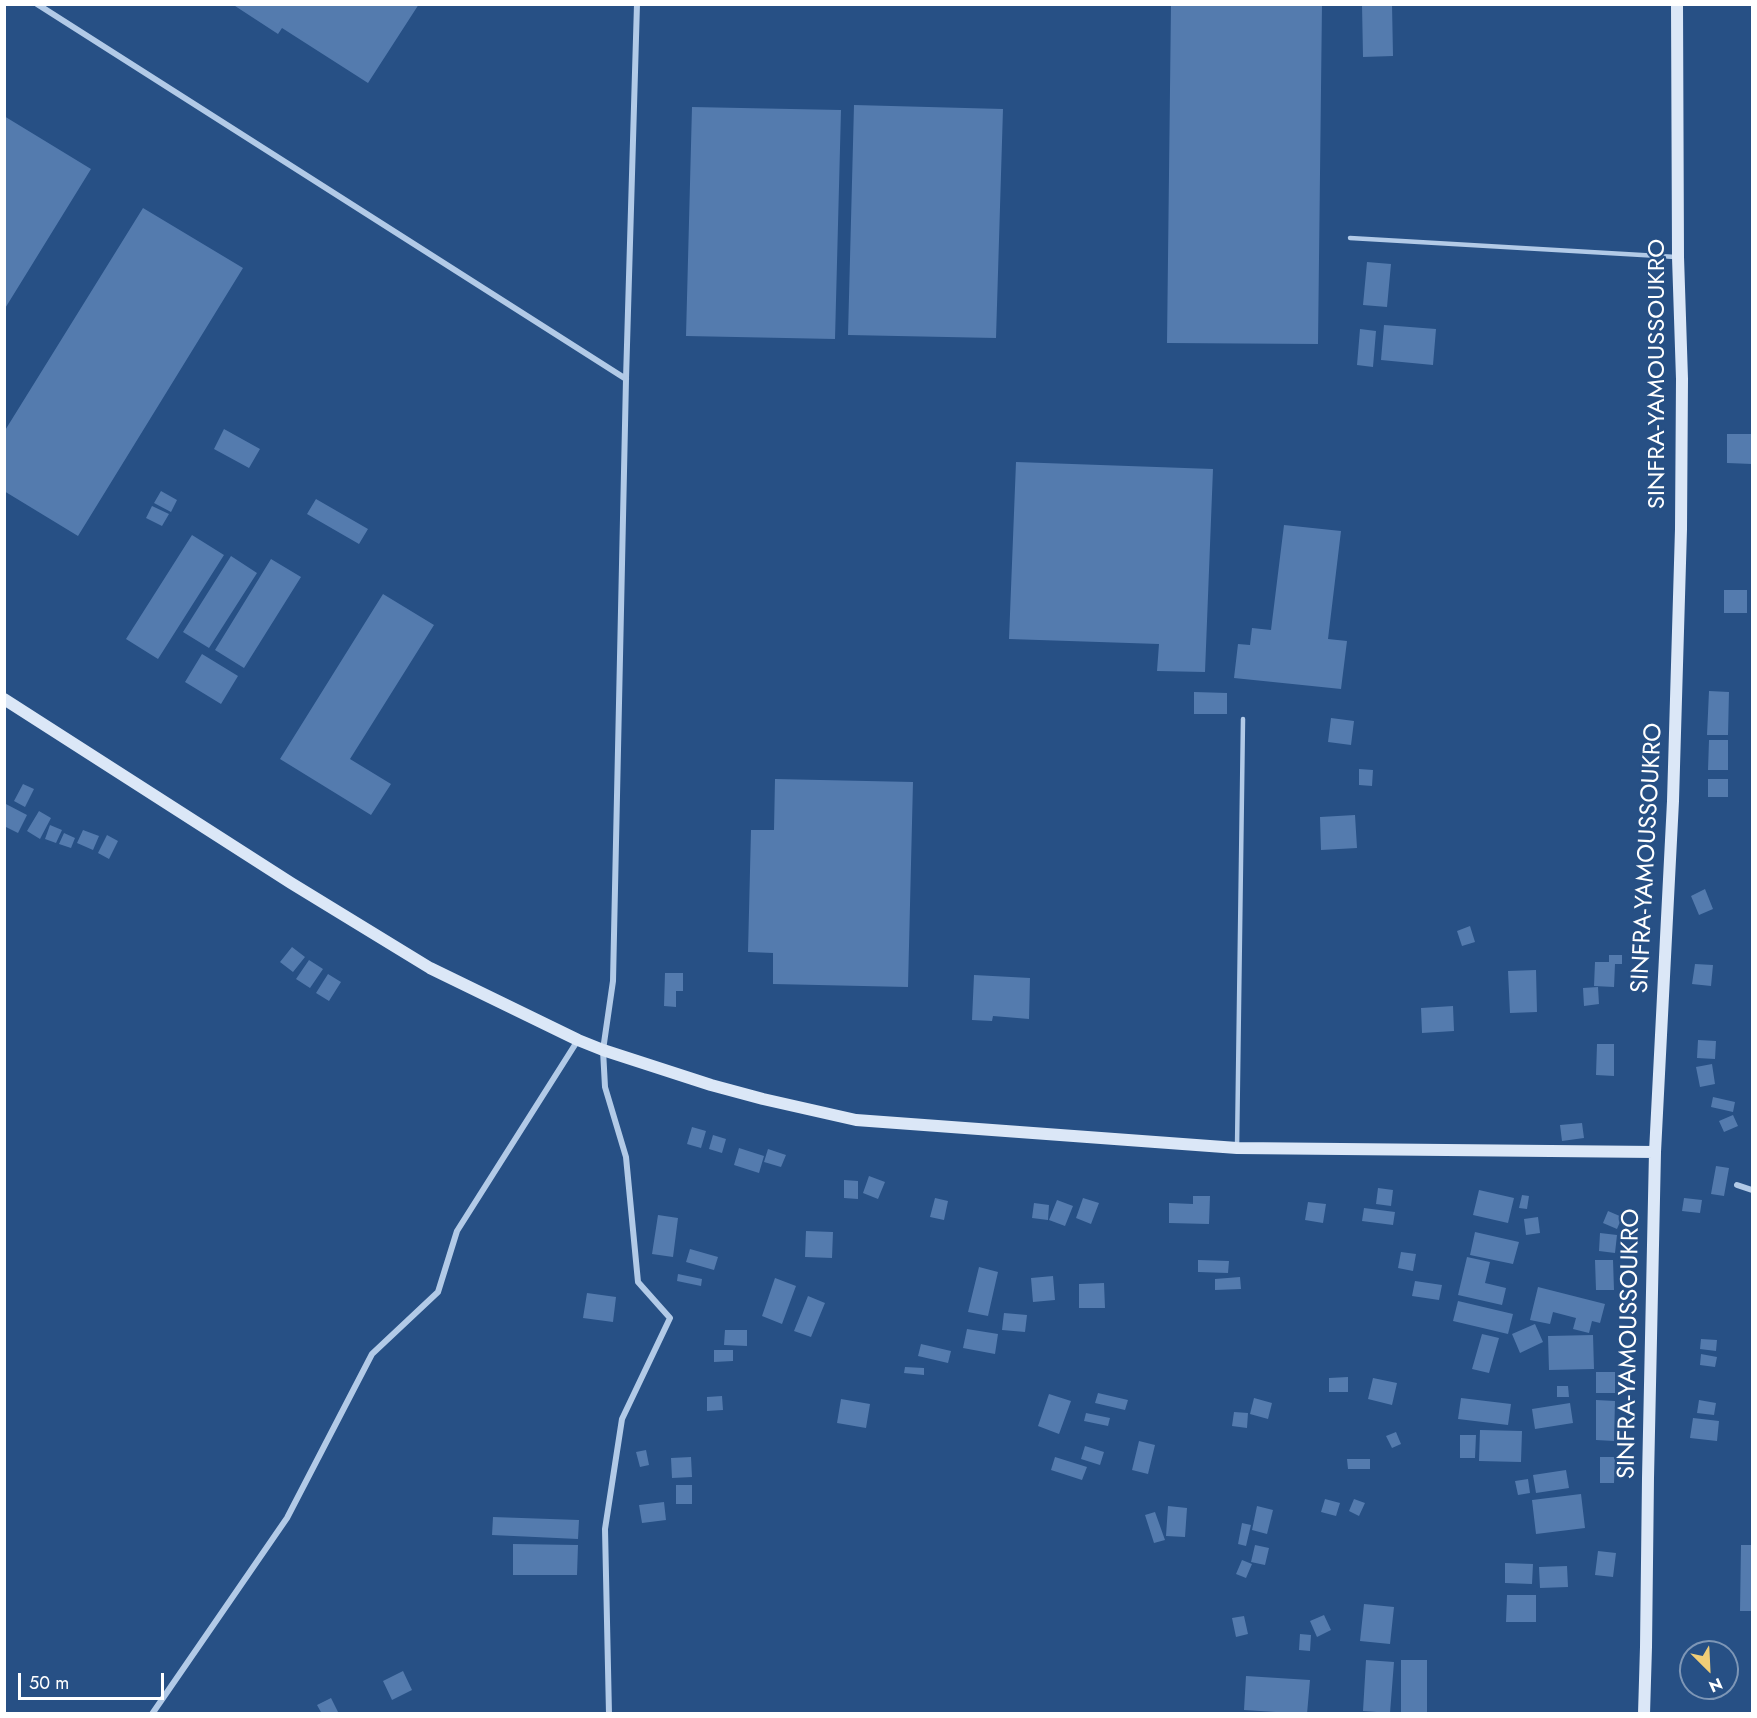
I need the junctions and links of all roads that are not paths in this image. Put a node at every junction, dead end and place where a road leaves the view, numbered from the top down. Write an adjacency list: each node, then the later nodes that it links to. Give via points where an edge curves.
1 (37, 4): 6 (street)
2 (637, 4): 6 (street)
3 (1677, 4): 5 (street, SINFRA-YAMOUSSOUKRO)
4 (1350, 238): 5 (lane)
5 (1678, 257): 12 (street, SINFRA-YAMOUSSOUKRO, via 1682,379 1678,643)
6 (626, 379): 10 (street, via 613,981)
7 (4, 699): 9 (street, via 429,968)
8 (1243, 719): 11 (lane)
9 (578, 1040): 10 (street); 15 (street, via 457,1231 438,1292 372,1354 287,1518)
10 (603, 1050): 11 (street, via 711,1085 856,1120); 16 (street, via 605,1087 626,1156 638,1282 670,1318 621,1419 605,1529)
11 (1237, 1148): 12 (street)
12 (1655, 1152): 17 (street, SINFRA-YAMOUSSOUKRO)
13 (1737, 1185): 14 (street)
14 (1752, 1190)
15 (152, 1713)
16 (609, 1713)
17 (1644, 1713)

